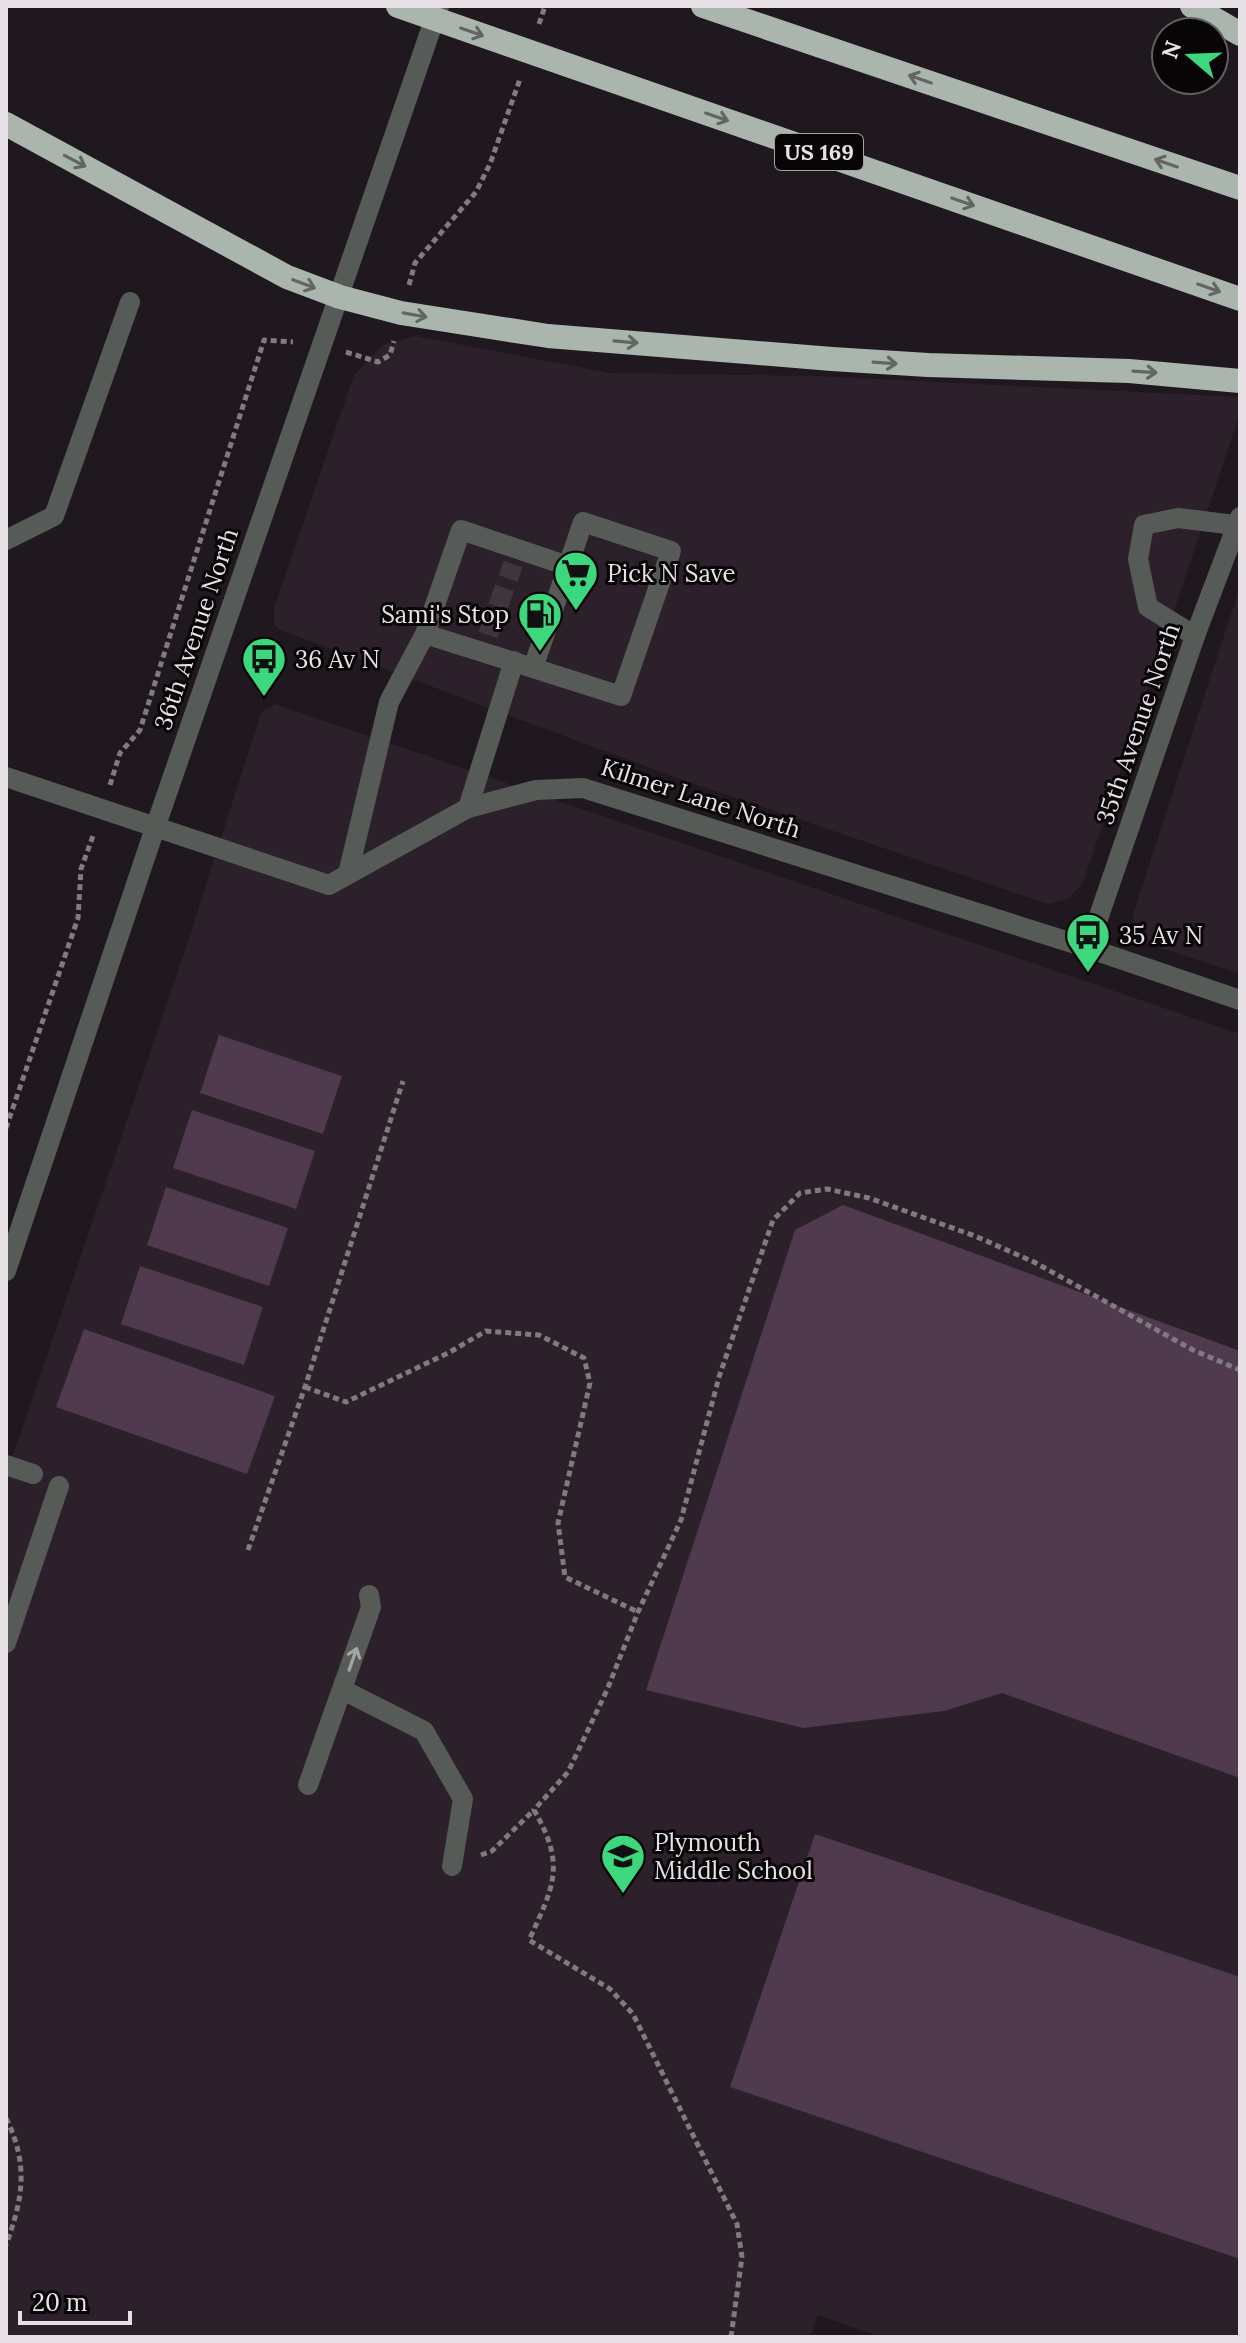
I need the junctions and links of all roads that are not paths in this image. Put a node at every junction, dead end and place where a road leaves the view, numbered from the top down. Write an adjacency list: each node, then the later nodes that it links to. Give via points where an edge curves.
1 (398, 6): 9 (highway, US 169, one-way to 9)
2 (439, 6): 8 (street, 36th Avenue North)
3 (703, 6): 7 (highway, one-way to 3)
4 (1192, 6): 5 (highway)
5 (1240, 34)
6 (6, 124): 8 (highway, one-way to 8, via 287,277)
7 (1240, 188)
8 (340, 297): 11 (highway, one-way to 11, via 401,313 548,336 912,364 1129,371); 20 (street, 36th Avenue North)
9 (1240, 299)
10 (130, 302): 13 (street, via 54,516)
11 (1240, 381)
12 (1238, 521): 16 (street, 35th Avenue North); 16 (street, via 1178,518 1144,525 1138,559 1148,607)
13 (6, 540)
14 (568, 566): 15 (street, via 515,556 461,530); 17 (street); 17 (street, via 583,522 671,551 621,696)
15 (425, 634): 17 (street, via 485,643); 21 (street, via 389,702)
16 (1195, 636): 22 (street, 35th Avenue North)
17 (523, 665): 19 (street)
18 (6, 777): 20 (street, Kilmer Lane North)
19 (468, 808): 21 (street, Kilmer Lane North); 22 (street, Kilmer Lane North, via 536,790 583,788)
20 (155, 828): 21 (street, Kilmer Lane North, via 329,885); 24 (street, 36th Avenue North)
21 (348, 874)
22 (1088, 948): 23 (street, Kilmer Lane North)
23 (1240, 1000)
24 (6, 1271)
25 (6, 1465): 26 (street)
26 (33, 1474)
27 (59, 1486): 29 (street)
28 (369, 1595): 30 (street, one-way to 28, via 371,1607)
29 (6, 1643)
30 (343, 1690): 31 (street); 32 (street, via 424,1731 463,1799)
31 (308, 1785)
32 (452, 1866)

